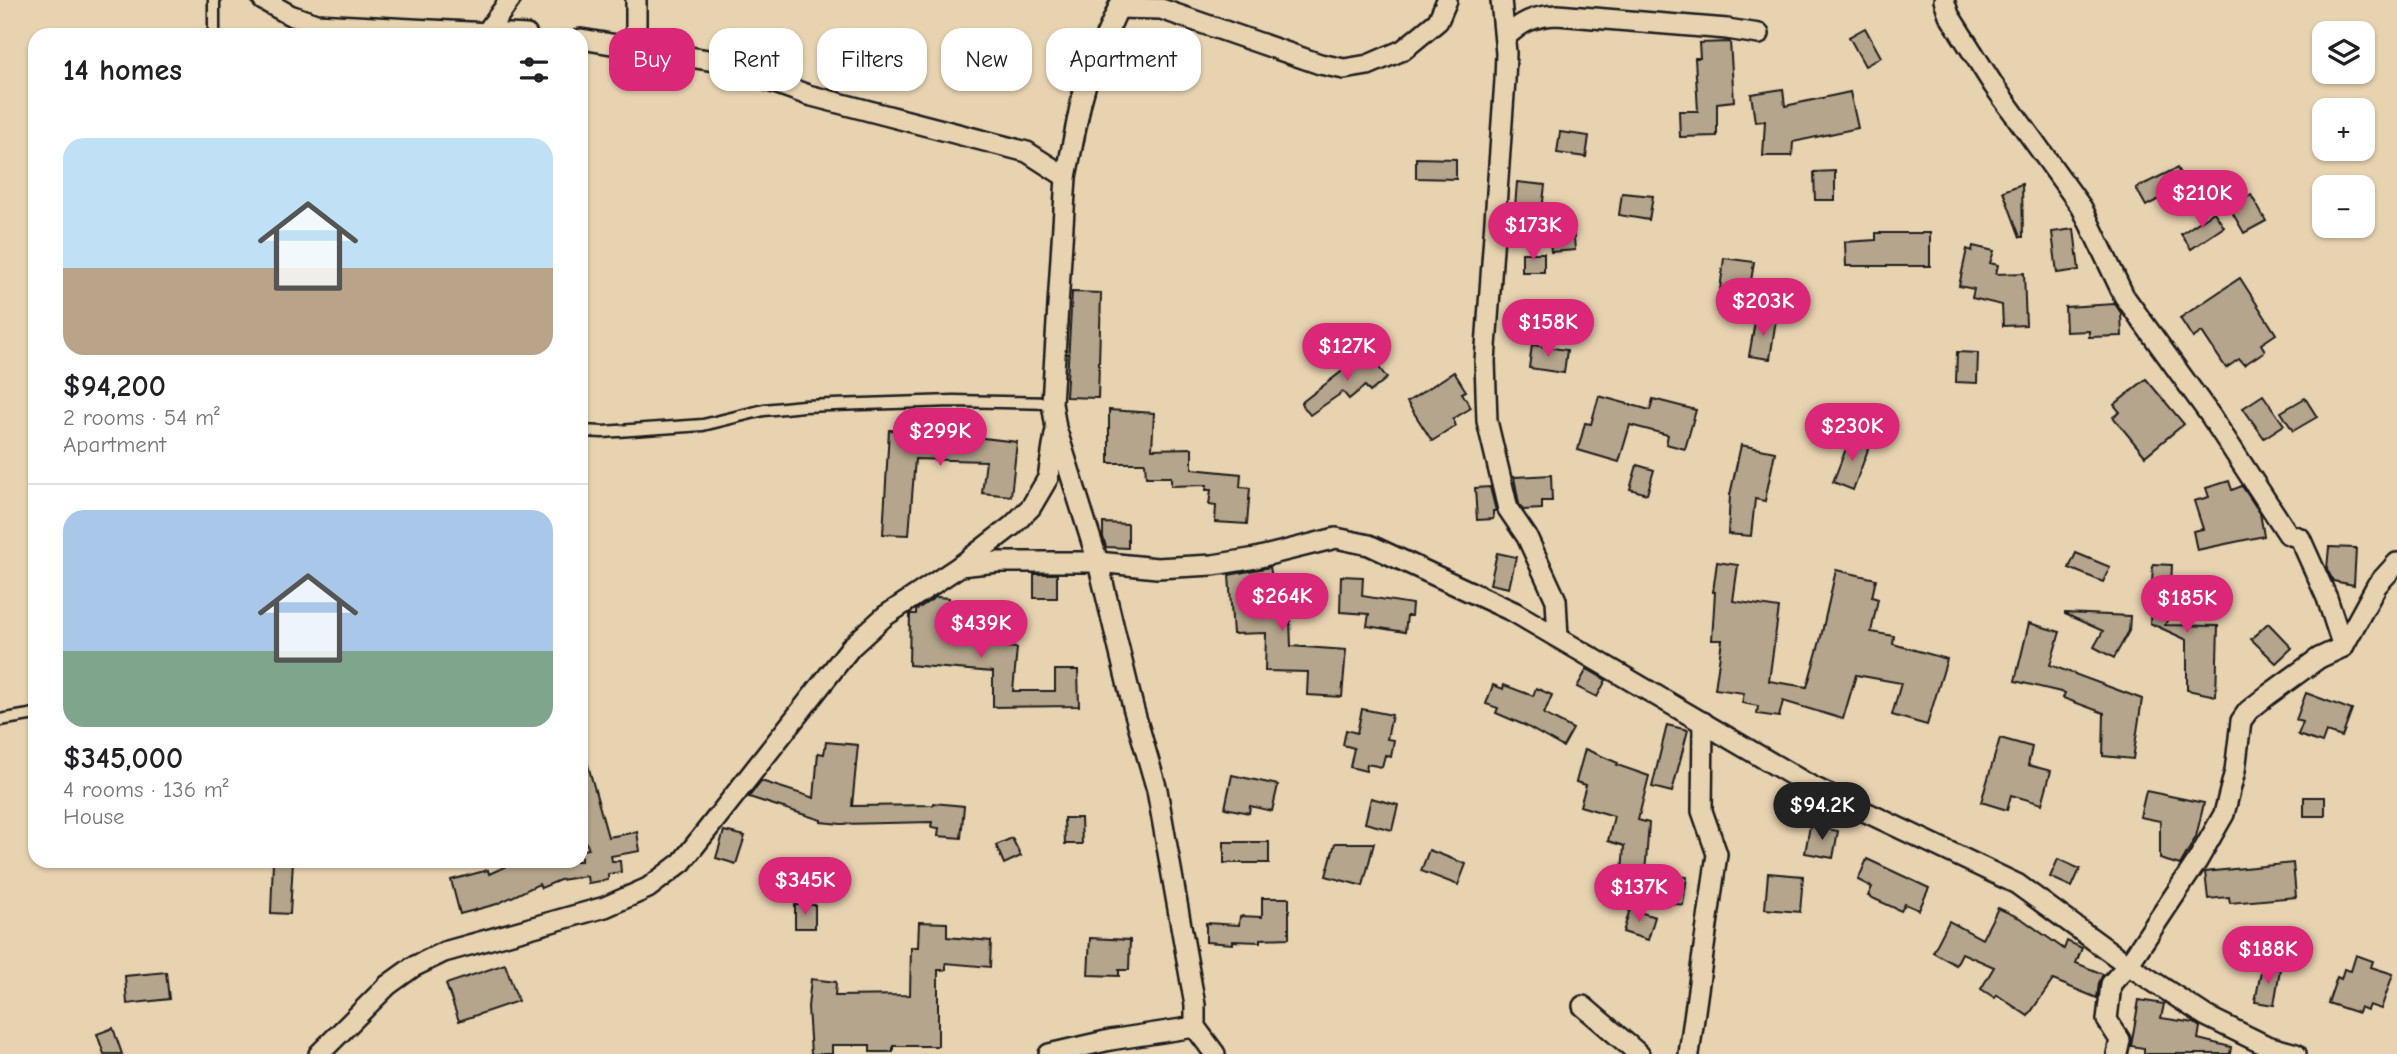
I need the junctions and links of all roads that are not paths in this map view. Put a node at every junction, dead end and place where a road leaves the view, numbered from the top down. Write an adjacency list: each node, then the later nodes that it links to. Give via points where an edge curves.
1 (214, 0): 9 (lane)
2 (263, 0): 10 (street, via 316,24)
3 (510, 0): 11 (street)
4 (636, 0): 12 (street)
5 (1447, 0): 8 (street, via 1438,21 1403,50 1368,65 1344,69 1161,9)
6 (1501, 0): 14 (street)
7 (1944, 0): 26 (street, via 1994,86 2081,208 2124,296 2288,534 2300,538)
8 (1120, 4): 18 (street, via 1089,73)
9 (214, 28)
10 (392, 28)
11 (490, 28)
12 (636, 28)
13 (1759, 34): 14 (street, via 1557,15 1534,17)
14 (1505, 38): 25 (street, via 1504,127 1485,361 1487,421 1508,509 1527,537 1556,600)
15 (588, 39): 16 (street)
16 (609, 42)
17 (695, 57): 18 (street, via 808,95 1027,152)
18 (1066, 177): 19 (street)
19 (1052, 403): 20 (street); 21 (lane, via 803,406 703,425)
20 (1056, 428): 22 (street); 24 (street, via 1048,478 1031,507)
21 (588, 431)
22 (1098, 562): 24 (street); 25 (street, via 1157,568 1213,565 1336,538 1369,545); 32 (street, via 1157,790)
23 (2397, 563): 26 (street, via 2376,585)
24 (960, 566): 33 (street, via 885,616 851,647 682,862 648,888 605,907 444,952 413,967 388,985)
25 (1558, 637): 29 (street)
26 (2343, 647): 30 (street, via 2319,658 2268,695 2241,721 2224,814)
27 (28, 715): 28 (lane)
28 (0, 720)
29 (1703, 722): 30 (street, via 1809,785 2017,884); 37 (street, via 1702,811 1717,854)
30 (2128, 965): 38 (street, via 2111,984 2108,1002 2107,1020 2120,1040); 39 (street, via 2206,1016 2267,1046)
31 (1583, 1006): 36 (street)
32 (1195, 1027): 34 (street); 35 (street)
33 (319, 1054)
34 (1049, 1054)
35 (1215, 1054)
36 (1639, 1054)
37 (1689, 1054)
38 (2117, 1054)
39 (2296, 1054)

